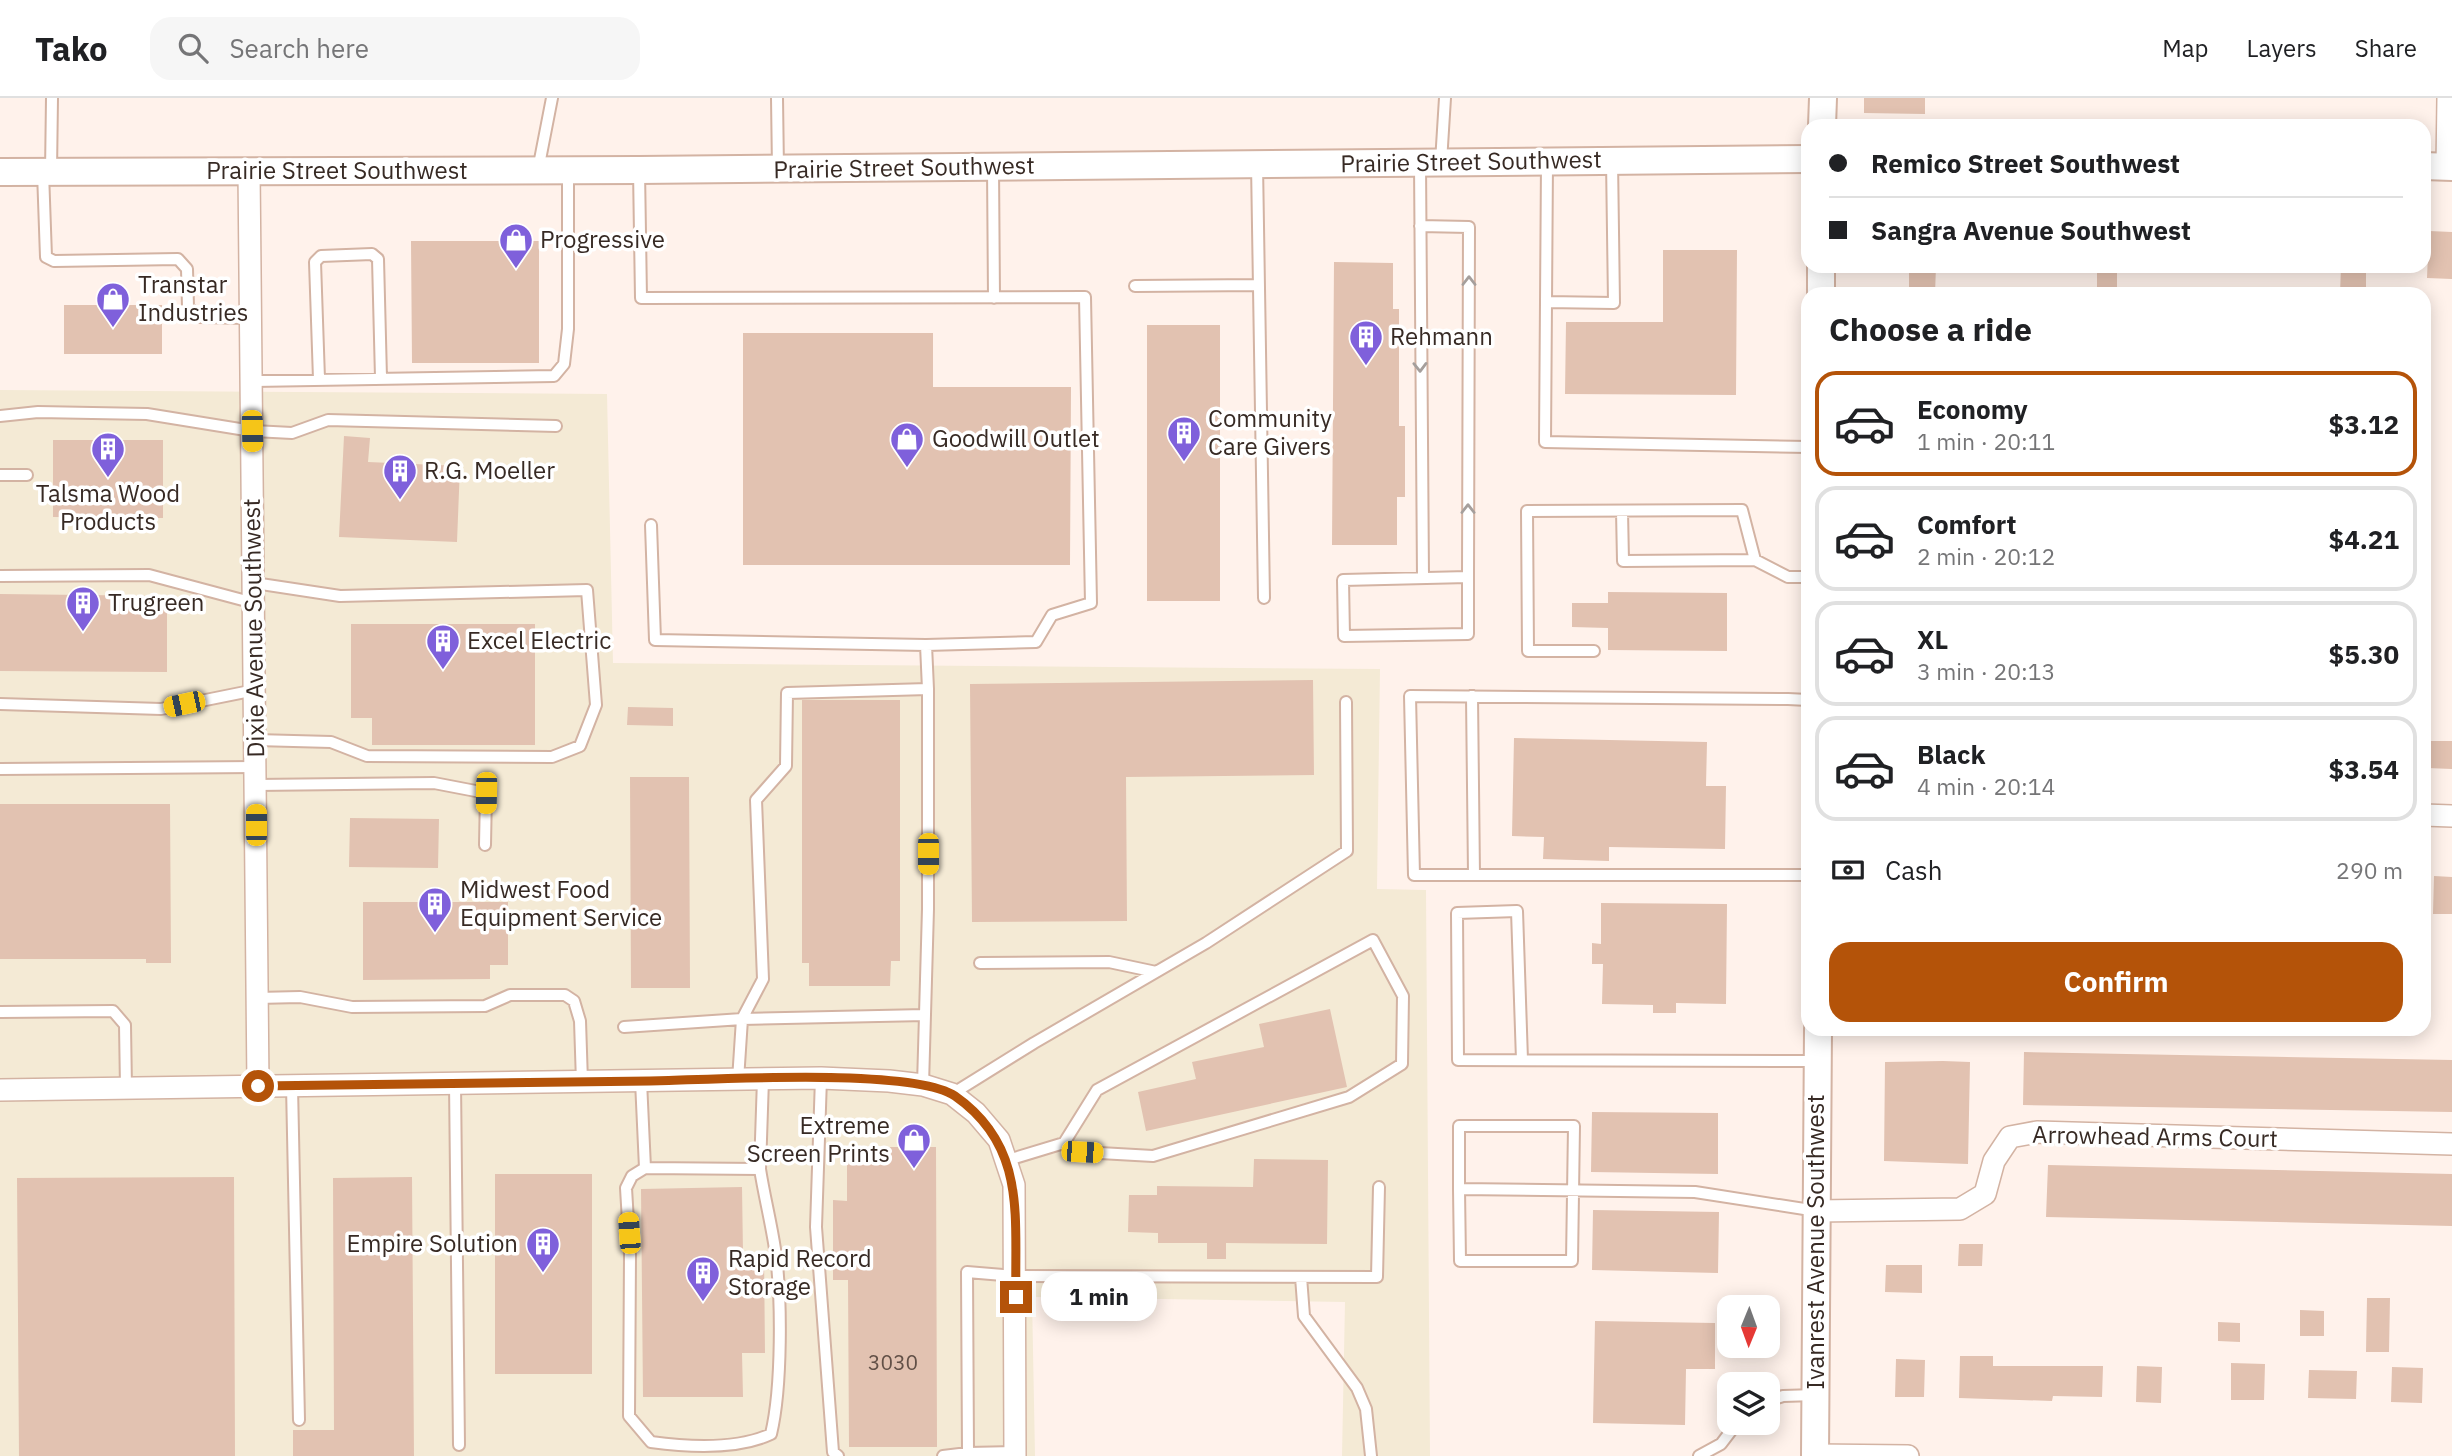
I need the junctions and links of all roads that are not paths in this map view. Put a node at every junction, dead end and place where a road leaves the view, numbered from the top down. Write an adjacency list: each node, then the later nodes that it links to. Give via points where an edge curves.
1 (51, 98): 21 (lane)
2 (552, 98): 17 (lane)
3 (777, 98): 15 (lane)
4 (1445, 98): 10 (lane)
5 (1822, 98): 7 (street)
6 (2448, 98): 14 (street)
7 (1822, 119)
8 (1801, 159): 9 (street, Prairie Street Southwest)
9 (1612, 160): 11 (street, Prairie Street Southwest); 26 (lane, via 1614,303)
10 (1431, 162): 11 (street, Prairie Street Southwest); 12 (street, Prairie Street Southwest); 22 (lane)
11 (1547, 162): 26 (lane)
12 (1258, 164): 13 (street, Prairie Street Southwest); 23 (lane)
13 (993, 167): 15 (street, Prairie Street Southwest); 25 (lane)
14 (2441, 167)
15 (778, 169): 19 (street, Prairie Street Southwest)
16 (248, 170): 17 (street, Prairie Street Southwest); 21 (street, Prairie Street Southwest); 27 (street, Dixie Avenue Southwest)
17 (538, 170): 18 (street, Prairie Street Southwest)
18 (568, 170): 19 (street, Prairie Street Southwest); 28 (lane, via 568,329 564,364 554,376)
19 (639, 170): 25 (lane, via 641,298)
20 (0, 172): 21 (street, Prairie Street Southwest)
21 (47, 172): 27 (lane, via 46,257 54,261 178,259 187,269 188,307 199,317)
22 (1420, 226): 41 (lane, one-way to 22, via 1469,227); 43 (lane, one-way to 43)
23 (1259, 285): 24 (lane); 45 (lane)
24 (1135, 286)
25 (994, 298): 46 (lane, via 1085,297 1091,603 1052,615 1036,642)
26 (1546, 302): 34 (lane, via 1545,442)
27 (250, 318): 30 (street, Dixie Avenue Southwest)
28 (381, 378): 29 (lane); 29 (lane, via 378,259 372,254 321,256 316,262)
29 (319, 379): 30 (lane)
30 (251, 381): 33 (street, Dixie Avenue Southwest)
31 (0, 416): 33 (lane, via 147,414)
32 (556, 426): 33 (lane, via 328,420 292,433)
33 (252, 431): 44 (street, Dixie Avenue Southwest)
34 (1801, 447)
35 (0, 475): 36 (lane)
36 (27, 475)
37 (1622, 511): 39 (lane, via 1742,510); 39 (lane, via 1623,561); 47 (lane, via 1527,511 1528,651)
38 (651, 525): 46 (lane, via 654,640)
39 (1755, 560): 42 (lane, via 1788,577)
40 (0, 576): 44 (lane, via 149,575)
41 (1468, 577): 43 (lane); 43 (lane, via 1468,634 1344,636 1343,580)
42 (1801, 577)
43 (1423, 578)
44 (254, 593): 49 (street, Dixie Avenue Southwest); 54 (lane, via 340,596 587,590 596,705 580,747 552,757 367,756 331,743)
45 (1264, 598)
46 (926, 645): 48 (lane)
47 (1594, 651)
48 (928, 689): 66 (lane); 67 (lane, via 787,693 786,766 756,800 763,979)
49 (255, 690): 53 (lane, via 161,709); 54 (street, Dixie Avenue Southwest)
50 (1472, 696): 51 (lane); 60 (lane); 60 (lane, via 1410,696 1414,875)
51 (1801, 700)
52 (1346, 702): 63 (lane, via 1347,851)
53 (0, 704)
54 (256, 740): 56 (street, Dixie Avenue Southwest)
55 (0, 769): 56 (lane)
56 (256, 776): 59 (lane, via 434,783 486,793); 64 (street, Dixie Avenue Southwest)
57 (2431, 815): 58 (street)
58 (2452, 816)
59 (485, 845)
60 (1474, 875): 61 (lane)
61 (1801, 875)
62 (980, 963): 63 (lane, via 1110,962)
63 (1156, 972): 83 (lane)
64 (257, 998): 76 (lane, via 300,997 352,1007 485,1006 510,995 565,995 574,1002 580,1021); 79 (street, Dixie Avenue Southwest)
65 (0, 1012): 81 (lane, via 113,1011 125,1025)
66 (925, 1015): 67 (lane); 78 (lane)
67 (741, 1019): 68 (lane); 74 (lane)
68 (624, 1027)
69 (1818, 1036): 71 (street, Ivanrest Avenue Southwest)
70 (1522, 1060): 70 (lane, via 1458,1060 1457,913 1517,911); 71 (lane)
71 (1818, 1061): 92 (street, Ivanrest Avenue Southwest)
72 (821, 1078): 73 (street); 78 (street); 104 (lane, via 816,1227 833,1452)
73 (763, 1079): 74 (street); 88 (lane)
74 (738, 1080): 75 (street)
75 (641, 1081): 76 (street); 87 (lane)
76 (582, 1082): 77 (street)
77 (455, 1083): 80 (street); 100 (lane)
78 (923, 1085): 83 (street)
79 (258, 1086): 80 (street); 81 (street)
80 (292, 1086): 97 (lane)
81 (126, 1088): 82 (street)
82 (0, 1090)
83 (952, 1094): 86 (street, via 999,1140)
84 (1064, 1143): 84 (lane, via 1097,1090 1373,940 1403,996 1402,1064 1349,1097 1153,1156 1082,1152); 86 (lane)
85 (2452, 1144): 92 (street, Arrowhead Arms Court, via 2037,1132 2010,1137 1994,1161 1985,1194 1960,1209)
86 (1007, 1160): 93 (street, via 1014,1185)
87 (645, 1168): 88 (lane); 99 (lane, via 632,1176 626,1188 629,1416 651,1442)
88 (760, 1168): 99 (lane, via 775,1249 778,1406 771,1434)
89 (1378, 1187): 94 (lane, via 1377,1278)
90 (1459, 1189): 91 (lane); 91 (lane, via 1459,1126 1574,1126); 91 (lane, via 1460,1261 1572,1261)
91 (1573, 1190): 92 (lane, via 1696,1192)
92 (1817, 1211): 95 (street, Ivanrest Avenue Southwest)
93 (1015, 1276): 94 (lane); 101 (lane, via 967,1272); 102 (street)
94 (1301, 1277): 106 (lane, via 1304,1316 1357,1388 1366,1409)
95 (1815, 1395): 96 (lane); 108 (street, Ivanrest Avenue Southwest)
96 (1780, 1397)
97 (299, 1420)
98 (1728, 1435): 107 (lane)
99 (751, 1443): 103 (lane)
100 (458, 1445)
101 (968, 1453): 102 (lane); 105 (lane)
102 (1015, 1454)
103 (751, 1456)
104 (838, 1456)
105 (943, 1456)
106 (1371, 1456)
107 (1699, 1456)
108 (1815, 1456): 109 (street)
109 (1908, 1456)

